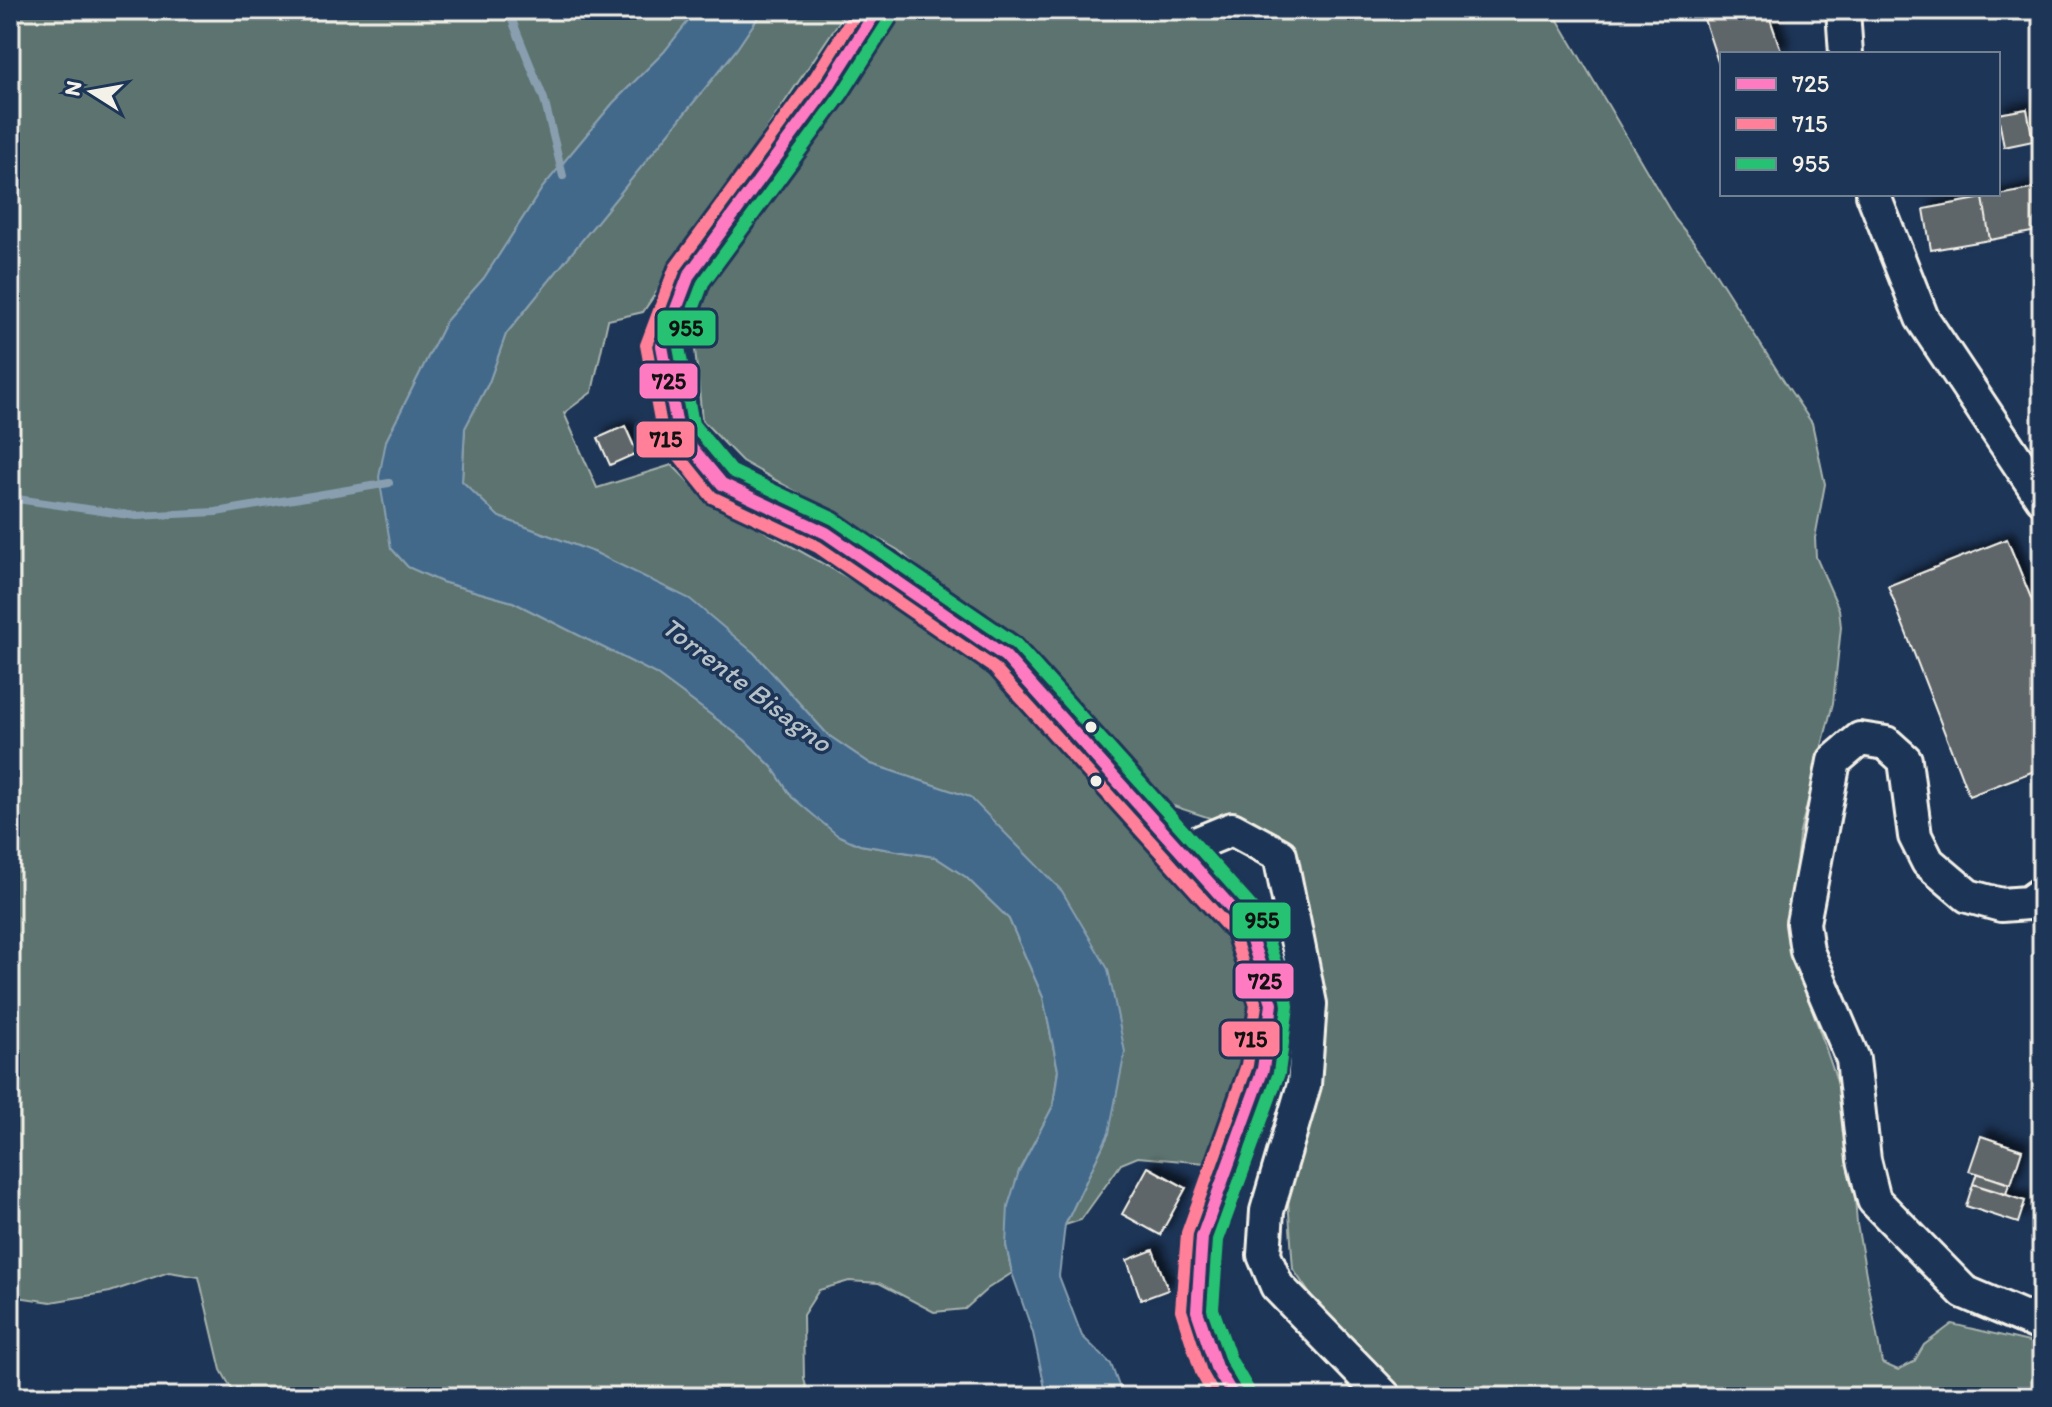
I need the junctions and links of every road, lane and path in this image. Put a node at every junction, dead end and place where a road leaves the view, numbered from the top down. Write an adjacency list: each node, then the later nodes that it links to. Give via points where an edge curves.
1 (877, 10): 6 (main road, via 829,85 689,275 662,346 678,431 722,484 826,533 1005,656)
2 (1843, 10): 3 (street)
3 (1846, 52)
4 (1874, 196): 5 (street, via 1922,318)
5 (2042, 498)
6 (1181, 850): 9 (main road, via 1247,925 1272,1004 1263,1069 1202,1237 1197,1311 1216,1367); 10 (street, via 1232,829 1280,855 1310,1004 1304,1085 1267,1211 1264,1255 1277,1286)
7 (2042, 893): 8 (street, via 2028,903 2001,905 1968,896 1928,862 1915,836 1905,760 1886,743 1860,739 1834,761 1803,923 1807,951 1853,1059 1874,1200 1964,1292)
8 (2042, 1325)
9 (1234, 1397)
10 (1385, 1397)

